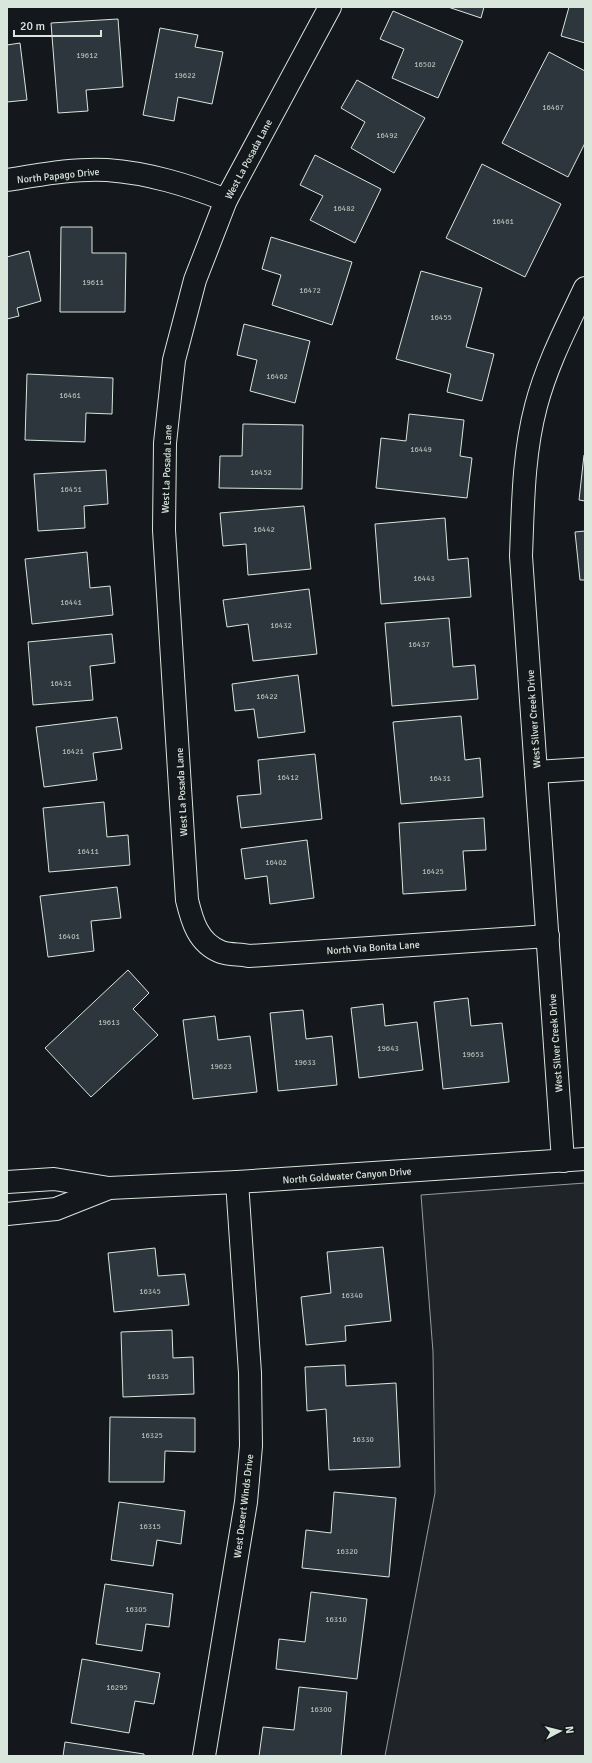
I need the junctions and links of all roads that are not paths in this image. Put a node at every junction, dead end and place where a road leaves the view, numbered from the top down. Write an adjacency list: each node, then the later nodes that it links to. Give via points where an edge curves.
1 (330, 7): 3 (street, West La Posada Lane)
2 (7, 180): 3 (street, North Papago Drive, via 107,170 153,176 190,186)
3 (226, 200): 8 (street, West La Posada Lane, via 195,280 174,360 165,443 164,530 187,900)
4 (585, 288): 6 (street, West Silver Creek Drive, via 555,350 536,406 524,476 521,556)
5 (585, 768): 6 (street)
6 (536, 772): 7 (street, West Silver Creek Drive)
7 (548, 936): 8 (street, North Via Bonita Lane, via 249,956 221,952); 10 (street, West Silver Creek Drive)
8 (201, 939)
9 (585, 1159): 10 (street, North Goldwater Canyon Drive)
10 (563, 1161): 12 (street, North Goldwater Canyon Drive)
11 (7, 1182): 13 (street, North Goldwater Canyon Drive, via 54,1179)
12 (237, 1182): 13 (street, North Goldwater Canyon Drive); 15 (street, West Desert Winds Drive, via 250,1373 251,1446 246,1502)
13 (109, 1188): 14 (street, North Goldwater Canyon Drive, via 56,1209)
14 (7, 1214)
15 (204, 1756)

